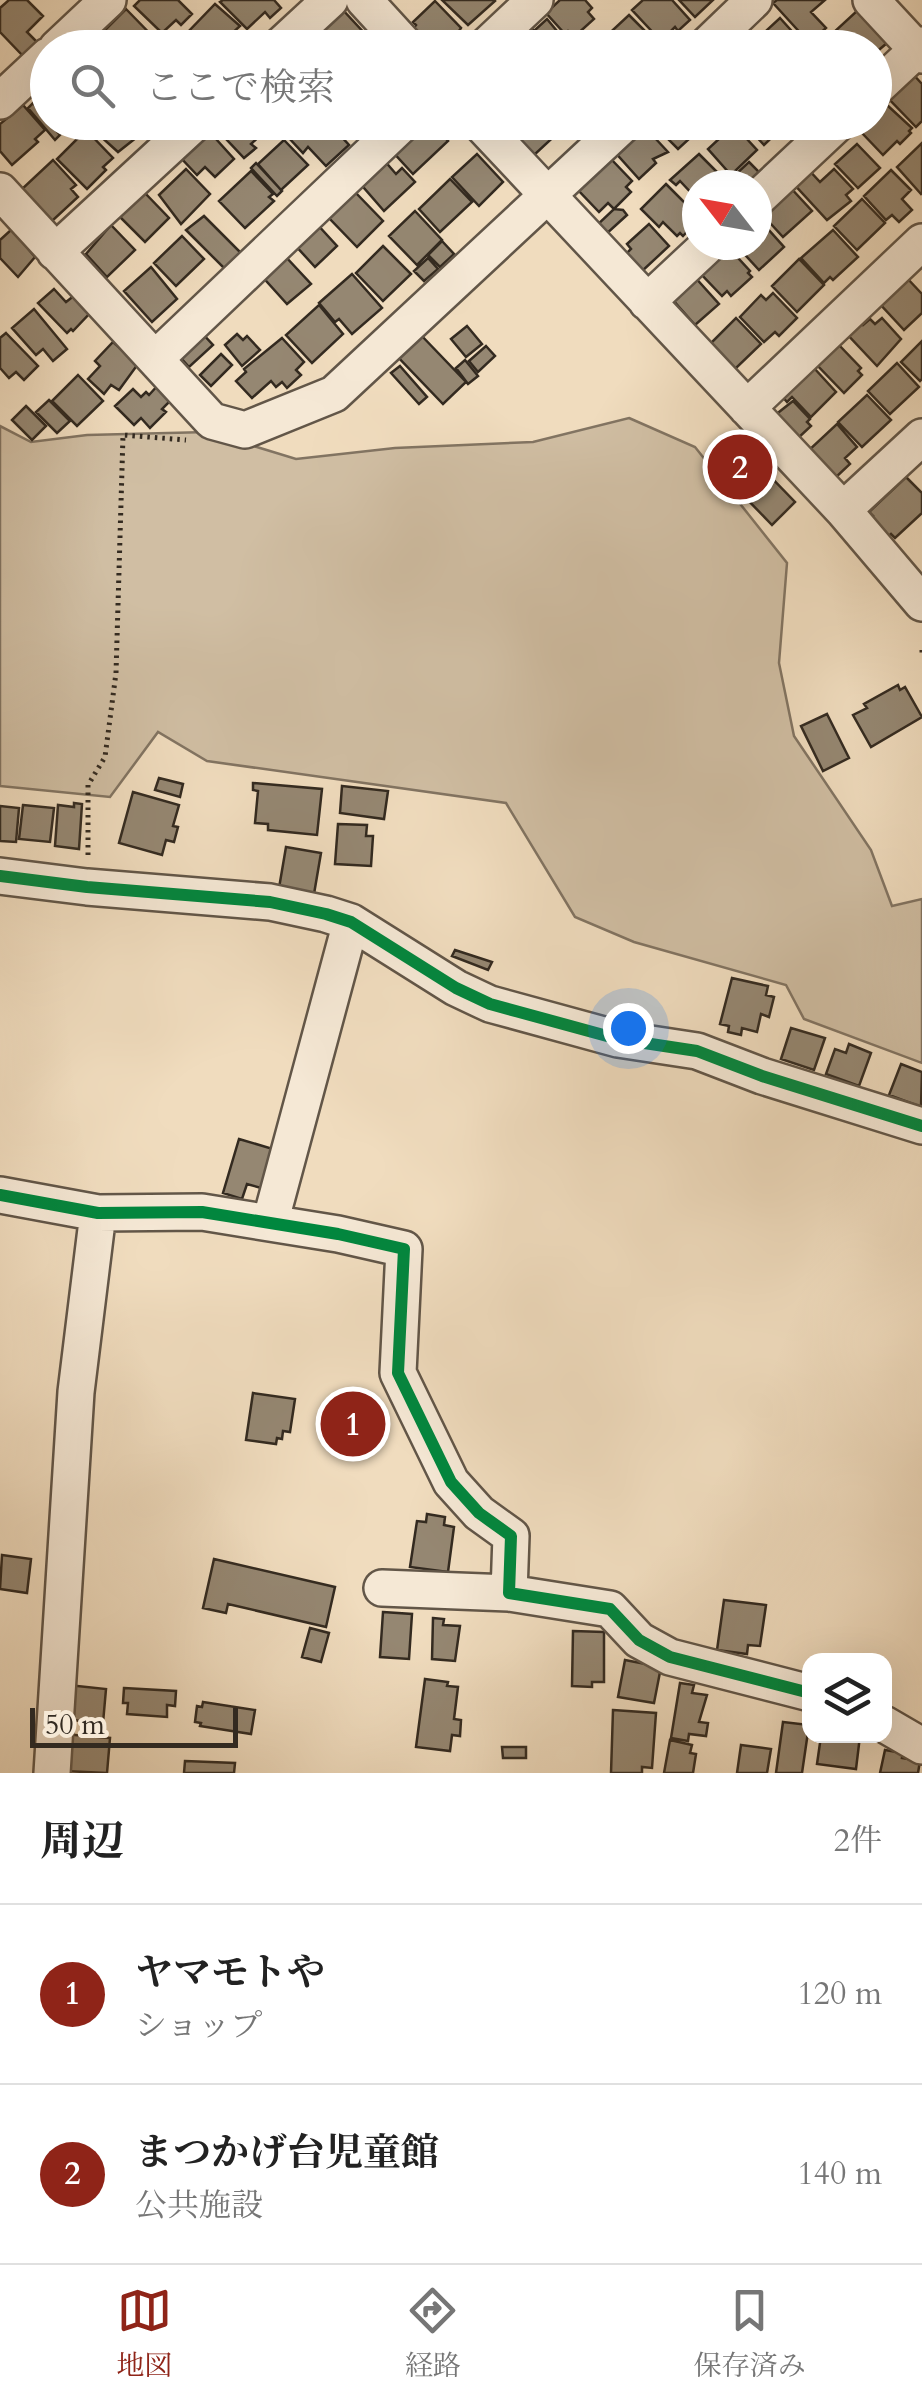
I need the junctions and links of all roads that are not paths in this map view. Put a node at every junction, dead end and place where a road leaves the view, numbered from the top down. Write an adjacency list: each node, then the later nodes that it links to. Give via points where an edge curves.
1 (108, 0): 7 (street)
2 (330, 0): 8 (street)
3 (364, 0): 9 (street)
4 (535, 0): 10 (street)
5 (754, 0): 11 (street)
6 (871, 0): 12 (street)
7 (76, 30)
8 (298, 30)
9 (392, 30)
10 (503, 30)
11 (723, 30)
12 (920, 50): 14 (street)
13 (30, 73): 15 (street)
14 (892, 74)
15 (0, 101)
16 (176, 140): 25 (street)
17 (385, 140): 28 (street)
18 (496, 140): 23 (street)
19 (607, 140): 23 (street)
20 (820, 140): 21 (street)
21 (772, 185)
22 (0, 191): 25 (street)
23 (548, 196): 27 (street); 28 (street, via 334,394 245,430 212,421)
24 (922, 242): 29 (street)
25 (55, 252): 28 (street)
26 (692, 260): 27 (street)
27 (647, 302): 29 (street)
28 (155, 359)
29 (747, 408): 31 (street)
30 (922, 438): 31 (street)
31 (843, 510): 32 (street)
32 (922, 603)
33 (0, 876): 34 (street, via 270,902)
34 (351, 922): 35 (street, via 490,1004 618,1039 697,1051); 38 (street)
35 (922, 1126)
36 (0, 1195): 37 (street)
37 (98, 1214): 38 (street, via 202,1212); 44 (street, via 76,1392)
38 (270, 1223): 40 (street, via 404,1249 398,1373 451,1482 511,1536)
39 (382, 1588): 40 (street)
40 (509, 1594): 41 (street, via 610,1609 640,1640 670,1658)
41 (802, 1691)
42 (892, 1729): 43 (street)
43 (922, 1746)
44 (52, 1773)

